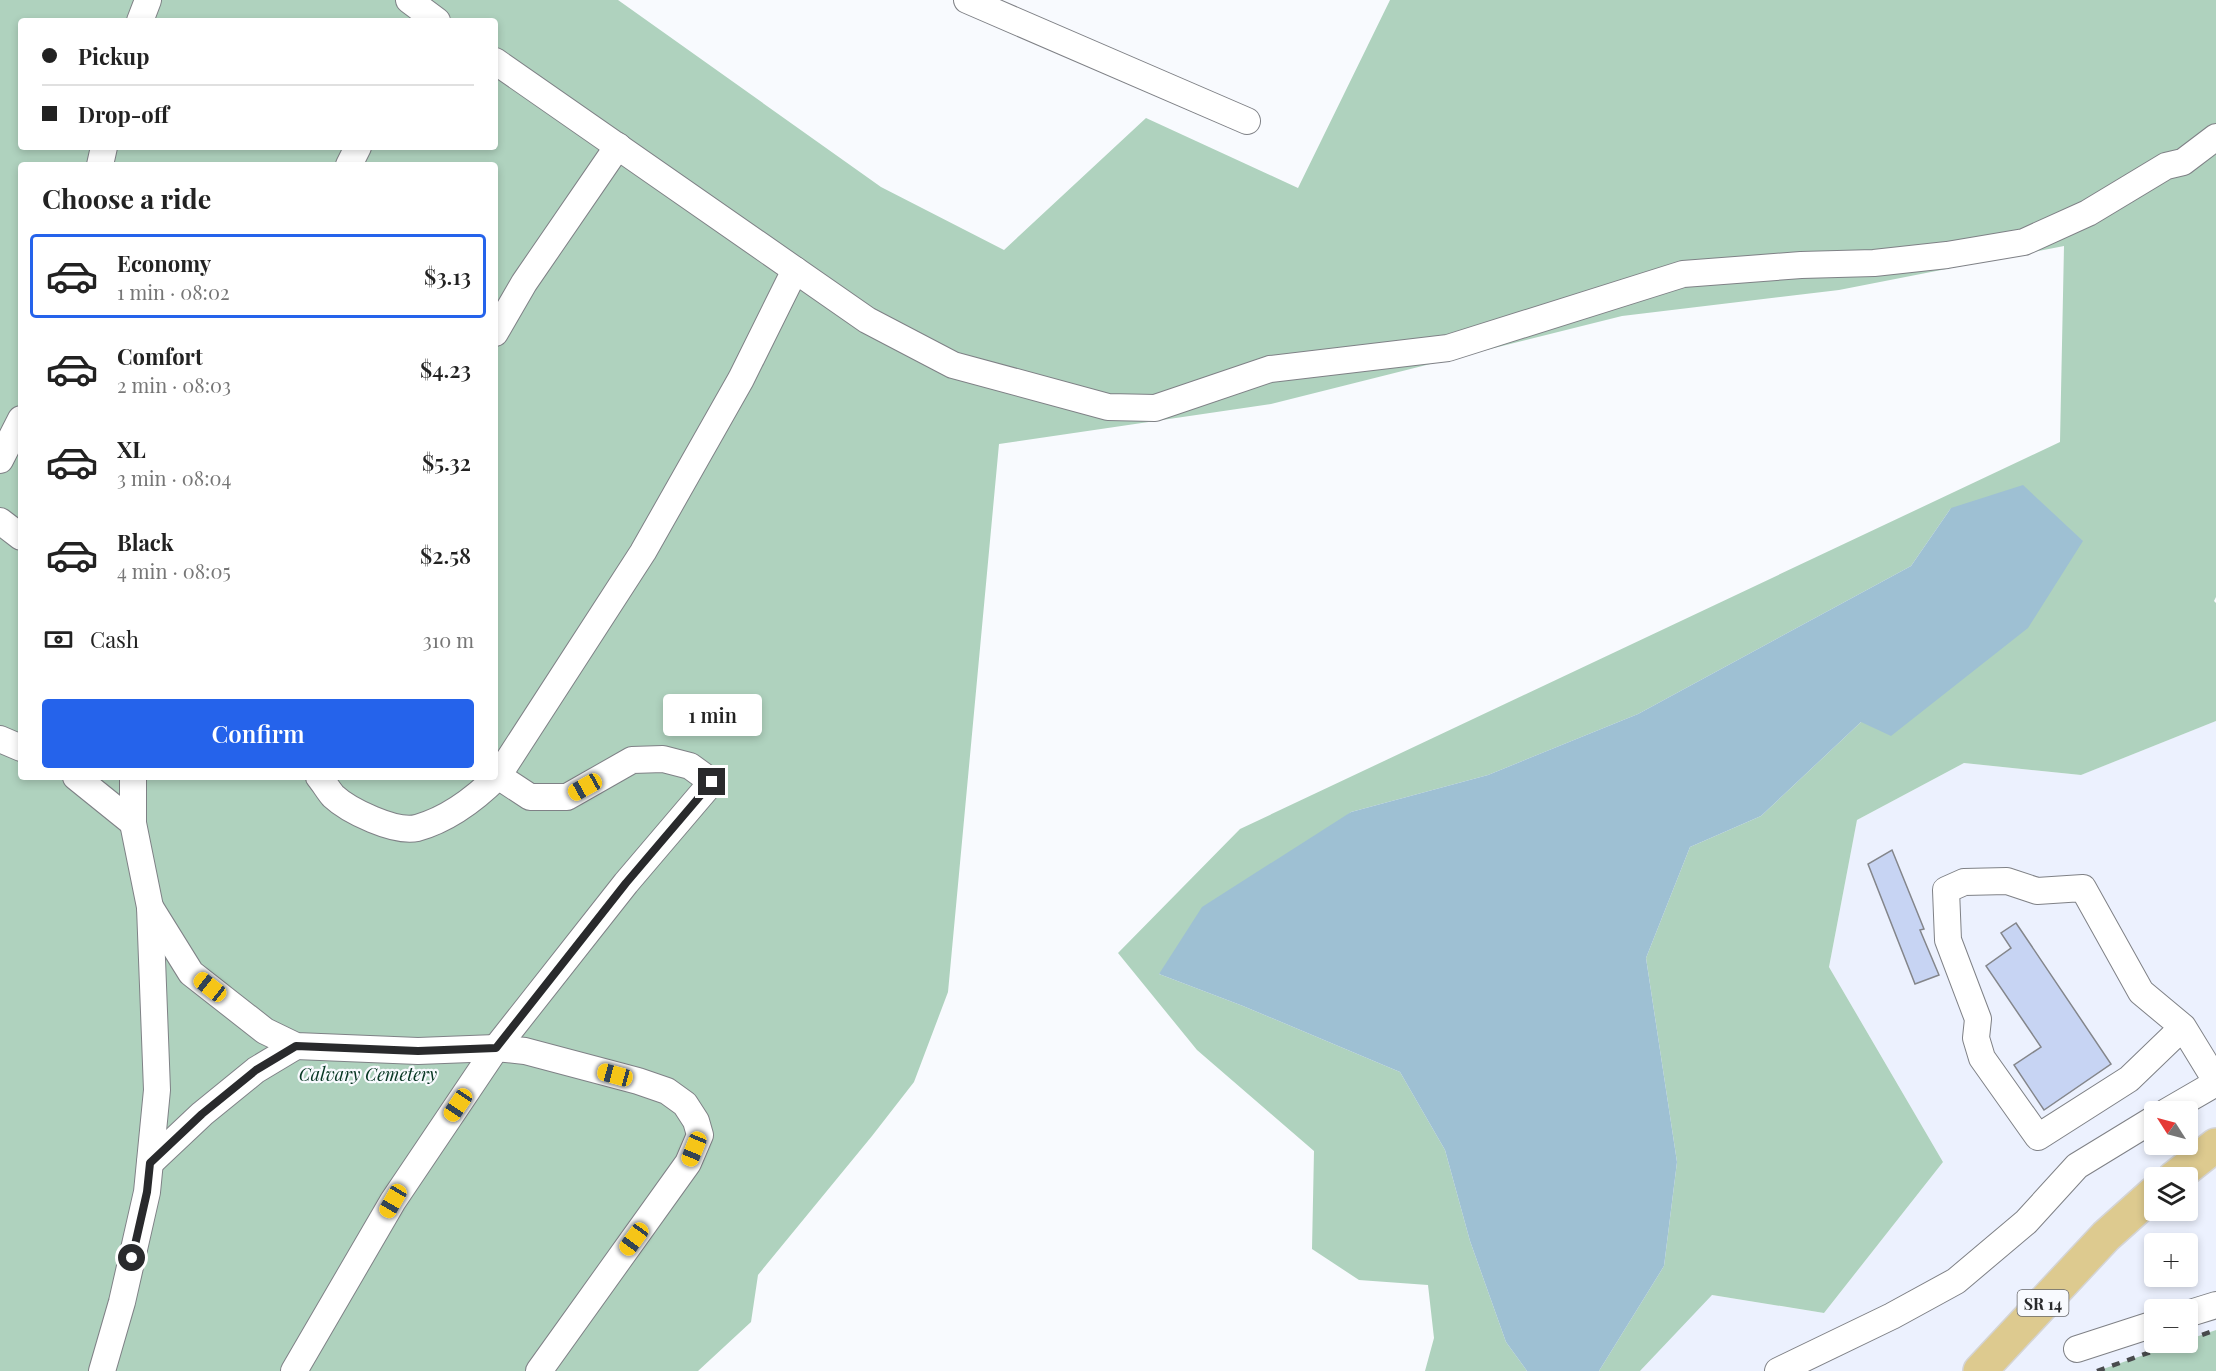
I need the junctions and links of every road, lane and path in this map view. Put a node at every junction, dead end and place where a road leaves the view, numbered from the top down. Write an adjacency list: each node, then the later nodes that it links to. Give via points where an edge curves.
1 (148, 0): 3 (street)
2 (967, 0): 5 (street)
3 (141, 18)
4 (498, 63): 7 (street)
5 (1247, 120)
6 (2216, 137): 8 (street, via 2183,162 2166,166 2088,213 2024,242 1874,263 1683,274 1448,348 1270,369 1155,408 1108,407 953,365 867,320)
7 (618, 146): 8 (street); 9 (street)
8 (795, 270): 17 (street, via 741,379 643,552)
9 (498, 328)
10 (18, 424): 11 (street)
11 (0, 460)
12 (0, 521): 13 (street)
13 (18, 535)
14 (18, 733): 15 (street)
15 (0, 738): 16 (street)
16 (18, 747)
17 (498, 776): 26 (street, via 530,797 567,797 632,760 663,759 690,766 712,782 626,883)
18 (80, 780): 22 (street)
19 (133, 780): 22 (street)
20 (321, 780): 21 (street, via 334,796 363,816 388,825 415,828 449,815)
21 (494, 780)
22 (133, 823): 23 (street)
23 (150, 907): 25 (street, via 191,973 265,1030); 31 (street, via 158,1090)
24 (2183, 1027): 24 (street, via 2129,1079 2038,1137 1982,1058 1976,1038 1978,1019 1948,940 1946,890 1965,882 2007,881 2037,891 2083,888 2141,992); 27 (street)
25 (296, 1046): 26 (street, via 418,1051); 31 (street, via 256,1070)
26 (496, 1048): 39 (street, via 393,1201); 40 (street, via 525,1051 667,1090 685,1104 700,1135 688,1163)
27 (2216, 1082): 28 (street)
28 (2184, 1101)
29 (2144, 1125): 41 (street, via 2077,1166 2026,1222 1956,1281)
30 (2215, 1147): 32 (main road)
31 (150, 1163): 38 (street, via 125,1291)
32 (2189, 1167)
33 (2144, 1202): 42 (main road, SR 14, via 2106,1236)
34 (2216, 1305): 35 (street)
35 (2198, 1311)
36 (2144, 1327): 37 (street)
37 (2077, 1348)
38 (102, 1371)
39 (294, 1371)
40 (539, 1371)
41 (1778, 1371)
42 (1980, 1371)

